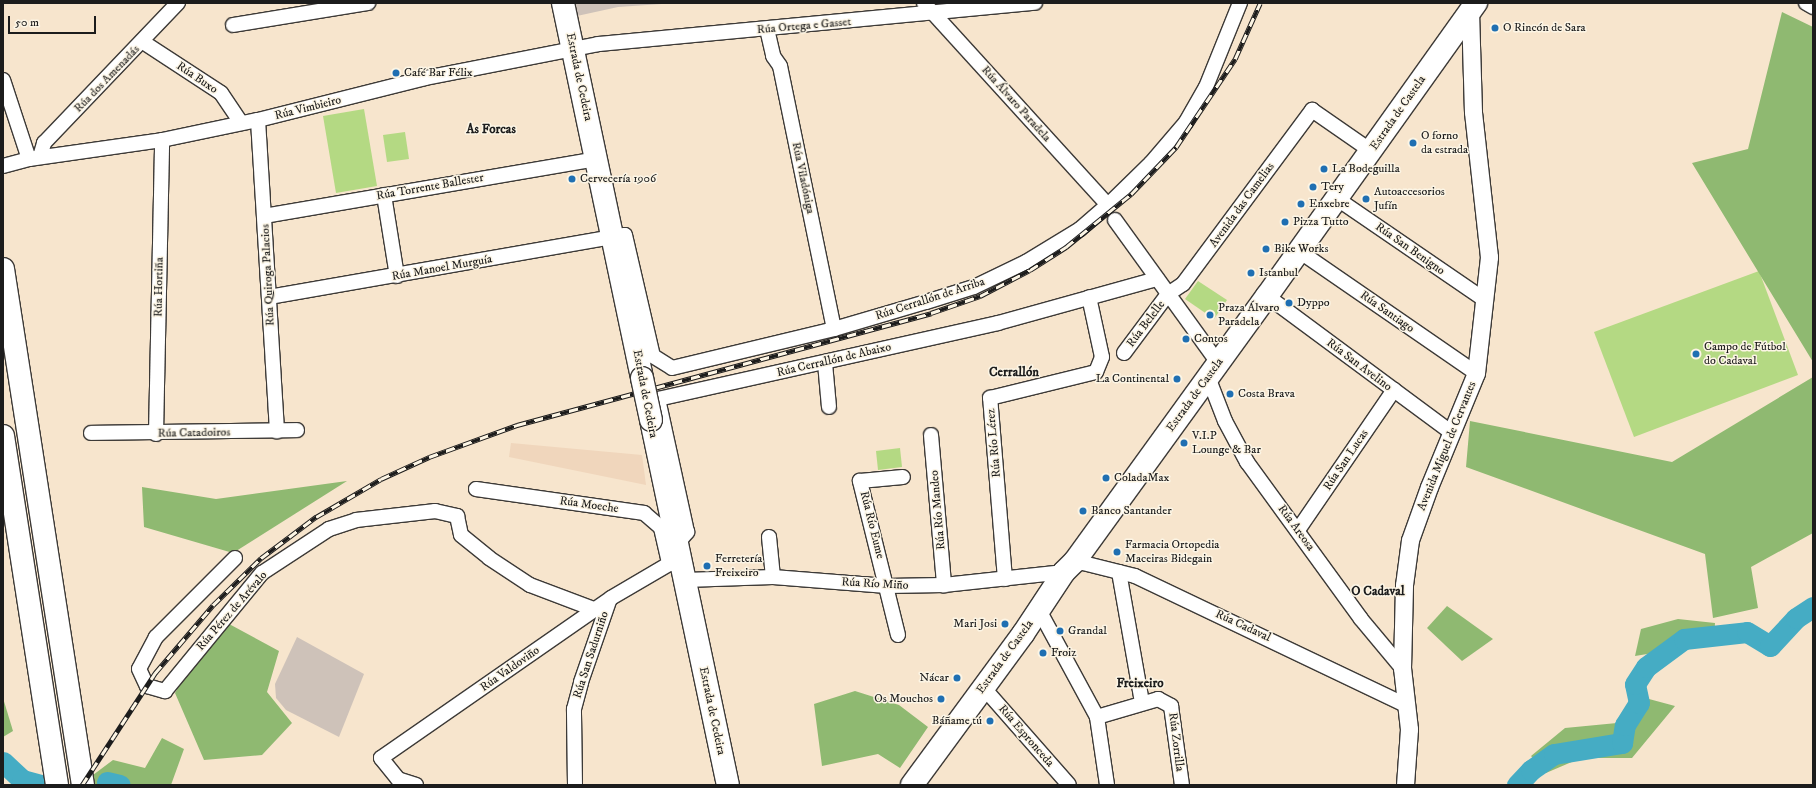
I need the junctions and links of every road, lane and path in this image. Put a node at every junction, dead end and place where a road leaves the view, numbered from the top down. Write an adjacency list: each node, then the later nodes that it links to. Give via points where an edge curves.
1 (178, 3): 13 (street, Rúa dos Amenadás)
2 (368, 3): 11 (street)
3 (563, 3): 14 (main road, Estrada de Cedeira)
4 (924, 3): 10 (street, Rúa Álvaro Paradela)
5 (1035, 3): 10 (street, Rúa Ortega e Gasset)
6 (1240, 3): 25 (street, Rúa Cerrallón de Arriba, via 1206,87 1186,122 1151,163)
7 (1806, 3): 9 (street)
8 (1473, 7): 19 (main road, Estrada de Castela); 37 (street, Avenida Miguel de Cervantes, via 1473,112 1489,257)
9 (1813, 7)
10 (935, 14): 12 (street, Rúa Ortega e Gasset); 25 (street, Rúa Álvaro Paradela)
11 (233, 25)
12 (767, 29): 14 (street, Rúa Ortega e Gasset, via 598,44); 38 (street, Rúa Viladóniga, via 773,56 780,66)
13 (143, 42): 17 (street, Rúa Buxo, via 220,93); 20 (street, Rúa dos Amenadás, via 44,143)
14 (573, 50): 16 (street, Rúa Vimbieiro, via 425,78); 21 (main road, Estrada de Cedeira)
15 (3, 80): 20 (street)
16 (258, 120): 17 (street, Rúa Vimbieiro); 26 (street, Rúa Quiroga Palacios)
17 (241, 123): 18 (street, Rúa Vimbieiro)
18 (162, 140): 20 (street, Rúa Vimbieiro); 49 (street, Rúa Hortiña)
19 (1371, 151): 24 (main road, Estrada de Castela); 33 (street, Avenida das Camelias, via 1312,110 1183,284)
20 (35, 158): 22 (street, Rúa Vimbieiro)
21 (596, 159): 23 (street, Rúa Torrente Ballester); 28 (main road, Estrada de Cedeira)
22 (3, 166)
23 (384, 195): 26 (street, Rúa Torrente Ballester); 31 (street)
24 (1336, 198): 29 (main road, Estrada de Castela); 37 (street, Rúa San Benigno)
25 (1108, 205): 38 (street, Rúa Cerrallón de Arriba, via 1080,229 1026,262 974,287)
26 (264, 216): 35 (street, Rúa Quiroga Palacios)
27 (1115, 220): 32 (street)
28 (614, 238): 31 (street, Rúa Manoel Murguía); 38 (street, Rúa Cerrallón de Arriba, via 624,235 653,356 672,368); 57 (main road, Estrada de Cedeira, bridge)
29 (1299, 251): 34 (main road, Estrada de Castela); 42 (street, Rúa Santiago)
30 (3, 269): 75 (main road)
31 (397, 276): 35 (street, Rúa Manoel Murguía)
32 (1156, 279): 33 (street); 36 (street, Rúa Cerrallón de Abaixo)
33 (1168, 294): 39 (street, Rúa Belelle); 41 (street)
34 (1267, 296): 41 (main road, Estrada de Castela); 43 (street, Rúa San Avelino)
35 (269, 297): 46 (street, Rúa Quiroga Palacios)
36 (1088, 297): 40 (street, Rúa Cerrallón de Abaixo, via 998,323); 61 (street, Rúa Río Lérez, via 1102,357 1096,372 990,398)
37 (1485, 300): 42 (street, Avenida Miguel de Cervantes)
38 (834, 329)
39 (1124, 353)
40 (825, 363): 44 (street); 57 (street, Rúa Cerrallón de Abaixo, via 658,399 688,532)
41 (1213, 370): 54 (street, Rúa Areosa, via 1225,421 1247,462); 58 (main road, Estrada de Castela)
42 (1476, 373): 47 (street, Avenida Miguel de Cervantes)
43 (1394, 390): 47 (street, Rúa San Avelino); 54 (street, Rúa San Lucas)
44 (829, 407)
45 (297, 430): 46 (street, Rúa Catadoiros)
46 (277, 431): 49 (street, Rúa Catadoiros)
47 (1452, 433): 68 (street, Avenida Miguel de Cervantes, via 1410,540 1404,585)
48 (91, 434): 49 (street, Rúa Catadoiros)
49 (156, 434)
50 (931, 435): 62 (street, Rúa Río Mandeo)
51 (3, 436): 74 (main road)
52 (903, 477): 63 (street, Rúa Río Eume, via 860,481)
53 (476, 488): 57 (street, Rúa Moeche, via 644,513 660,528)
54 (1298, 530): 68 (street, Rúa Areosa, via 1361,619)
55 (769, 538): 60 (street)
56 (235, 558): 65 (street, Rúa Pérez de Arévalo, via 156,637 139,669 147,686 165,691 262,573 329,529 356,520 435,511 456,516 461,535 489,558 530,585)
57 (678, 562): 60 (street, Rúa Río Miño); 64 (street, Rúa Valdoviño); 78 (main road, Estrada de Cedeira)
58 (1070, 567): 59 (street, Rúa Cadaval); 61 (street, Rúa Río Miño); 66 (main road, Estrada de Castela)
59 (1119, 572): 70 (street); 71 (street, Rúa Cadaval, via 1135,576)
60 (773, 577): 63 (street, Rúa Río Miño)
61 (1005, 579): 62 (street, Rúa Río Miño)
62 (944, 585): 63 (street, Rúa Río Miño)
63 (887, 586): 67 (street, Rúa Río Eume)
64 (611, 598): 65 (street, Rúa Valdoviño); 77 (street, Rúa San Sadurniño, via 605,609 574,709)
65 (596, 610): 73 (street, Rúa Valdoviño, via 381,758)
66 (1039, 610): 69 (main road, Estrada de Castela); 72 (street)
67 (898, 635)
68 (1402, 668): 71 (street, Avenida Miguel de Cervantes)
69 (983, 687): 79 (main road, Estrada de Castela); 80 (street, Rúa Espronceda)
70 (1142, 703): 72 (street); 82 (street, Rúa Zorrilla, via 1158,699 1171,706)
71 (1406, 705): 83 (street, Avenida Miguel de Cervantes, via 1409,729)
72 (1097, 717): 81 (street)
73 (399, 782): 76 (street, Rúa Valdoviño)
74 (57, 785)
75 (83, 785)
76 (416, 785)
77 (575, 785)
78 (728, 785)
79 (912, 785)
80 (1069, 785)
81 (1107, 785)
82 (1182, 785)
83 (1405, 785)

